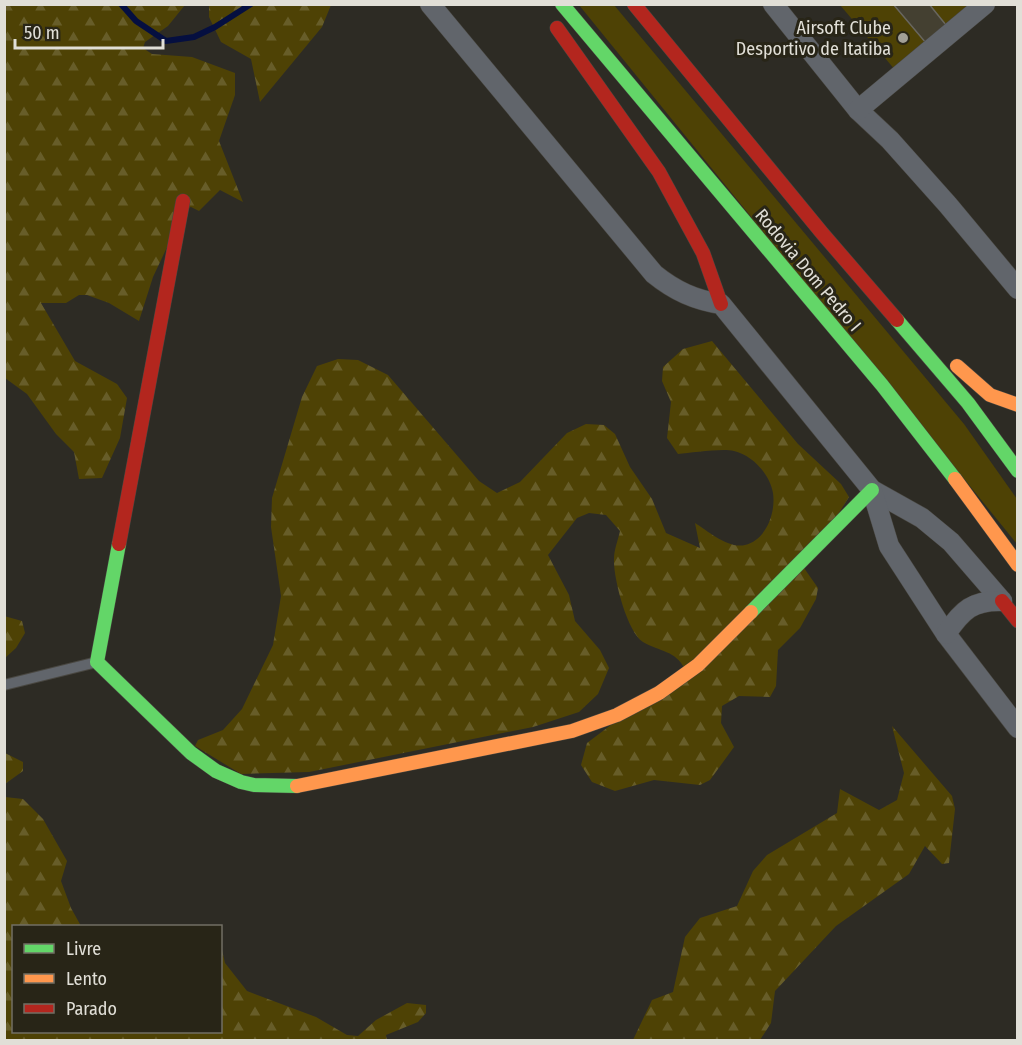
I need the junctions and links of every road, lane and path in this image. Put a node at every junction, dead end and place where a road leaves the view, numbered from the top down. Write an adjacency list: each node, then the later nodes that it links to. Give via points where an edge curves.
1 (430, 4): 13 (street, via 654,274 685,295)
2 (562, 4): 17 (main road, Rodovia Dom Pedro I, via 882,386)
3 (634, 4): 8 (main road, Rodovia Dom Pedro I)
4 (643, 4): 8 (main road)
5 (773, 4): 9 (street)
6 (985, 4): 9 (street)
7 (547, 14): 13 (main road, via 659,172 703,253)
8 (700, 81): 12 (main road, Rodovia Dom Pedro I)
9 (858, 110): 11 (street, via 948,205)
10 (183, 201): 21 (main road)
11 (1017, 289)
12 (871, 290): 14 (main road, via 990,395); 15 (main road, Rodovia Dom Pedro I, via 968,403)
13 (721, 304): 16 (street)
14 (1017, 405)
15 (1017, 471)
16 (872, 490): 18 (street, via 922,518 944,536); 20 (street, via 889,546); 21 (main road, via 698,665 659,693 617,715 572,731 298,786 259,787 231,780 206,766)
17 (1017, 565)
18 (1002, 601): 19 (main road); 20 (street, via 967,608)
19 (1017, 621)
20 (946, 634): 23 (street)
21 (97, 662): 22 (lane)
22 (4, 685)
23 (1017, 728)

